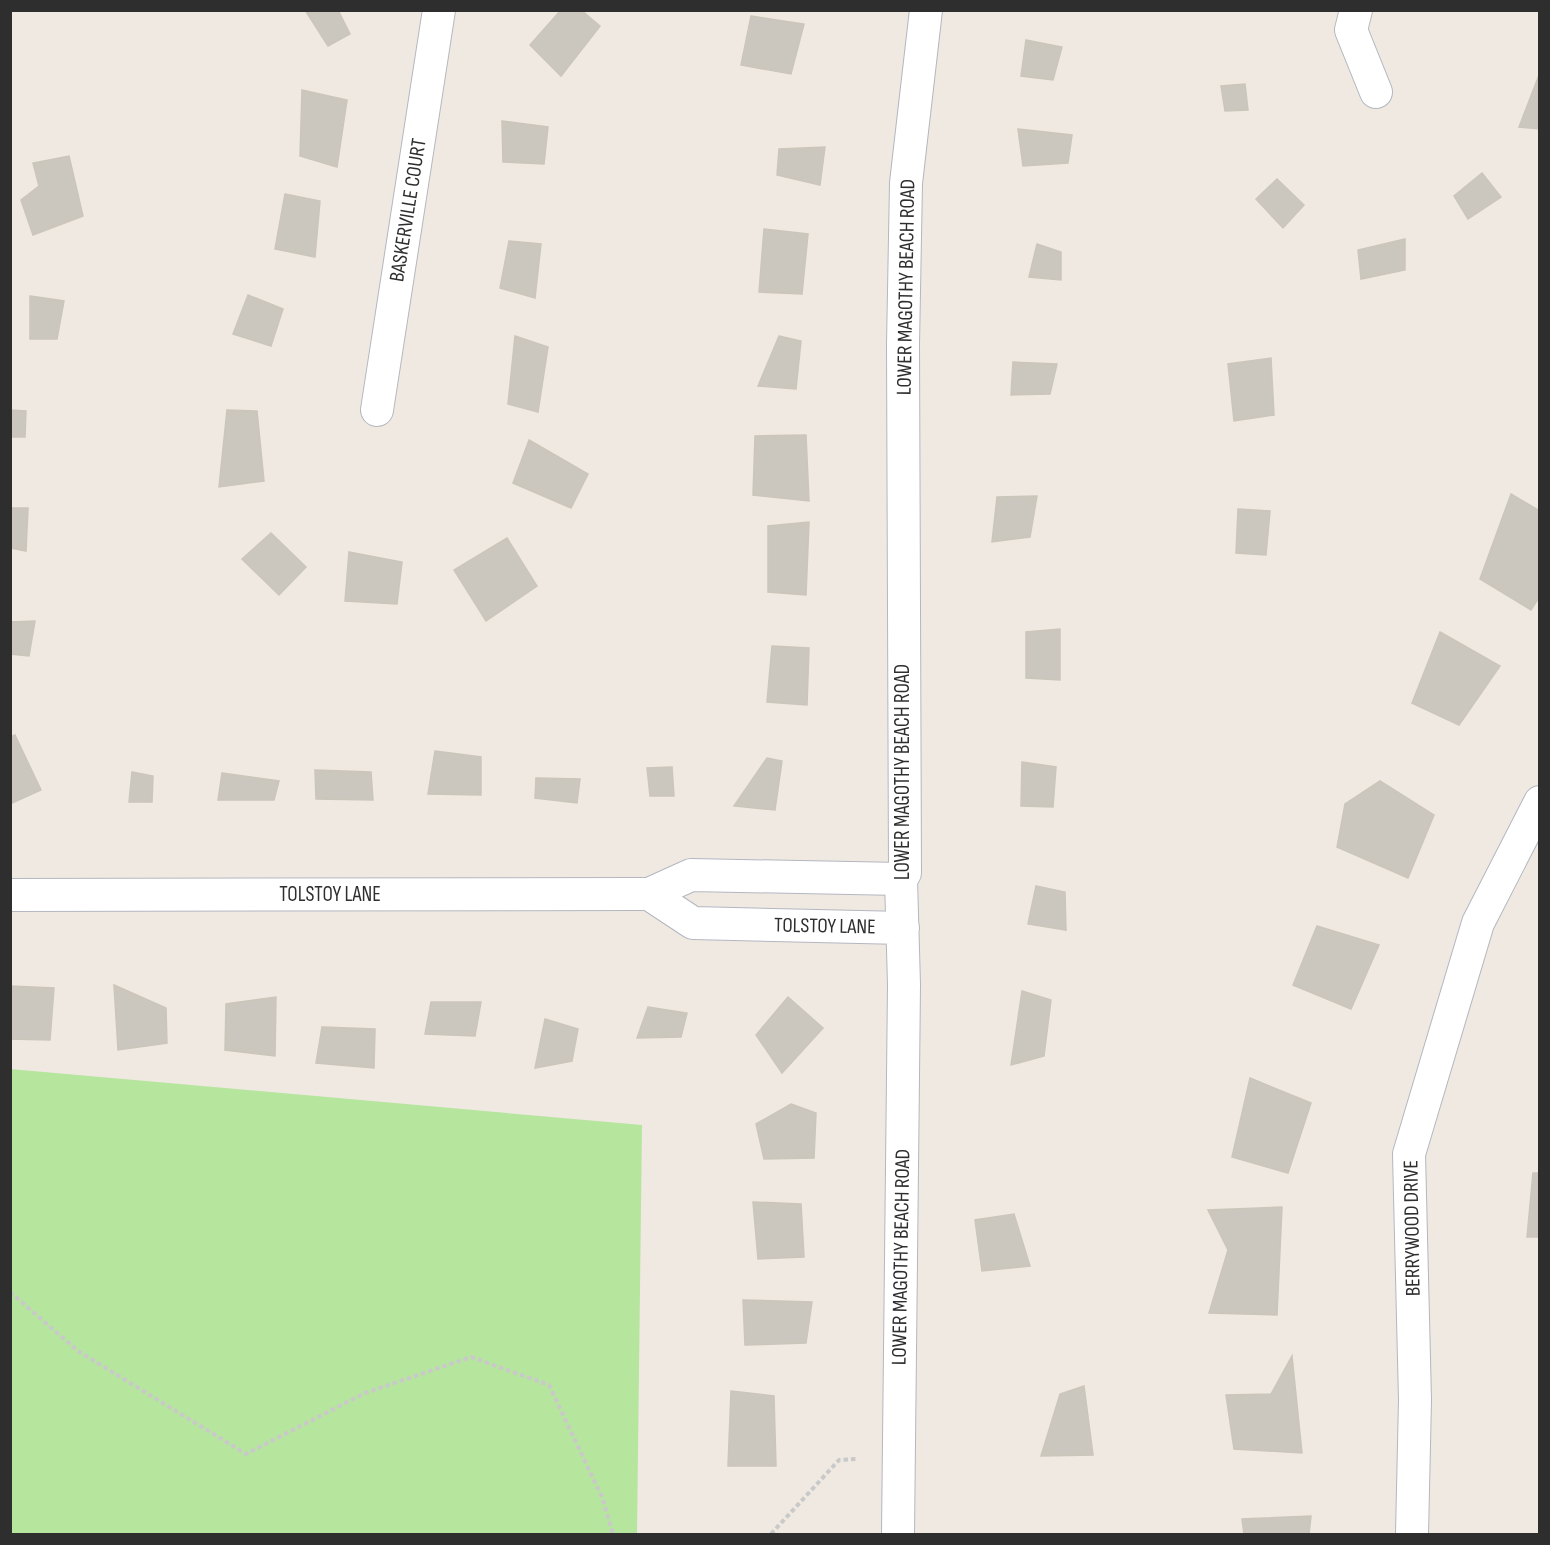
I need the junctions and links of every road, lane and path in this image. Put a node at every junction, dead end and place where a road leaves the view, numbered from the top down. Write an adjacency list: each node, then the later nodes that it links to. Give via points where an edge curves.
1 (439, 10): 5 (street, BASKERVILLE COURT)
2 (926, 10): 7 (street, LOWER MAGOTHY BEACH ROAD, via 906,183)
3 (1356, 10): 4 (street, via 1351,30)
4 (1376, 92)
5 (377, 410)
6 (1539, 802): 16 (street, BERRYWOOD DRIVE, via 1478,922 1409,1154 1415,1400)
7 (902, 879): 8 (street, TOLSTOY LANE, via 691,875); 10 (street, LOWER MAGOTHY BEACH ROAD)
8 (649, 894): 9 (street, TOLSTOY LANE); 10 (street, TOLSTOY LANE, via 693,923)
9 (10, 895)
10 (903, 928): 15 (street, LOWER MAGOTHY BEACH ROAD)
11 (10, 1292): 13 (path, via 78,1351 246,1454 365,1393 471,1356 549,1385 602,1497)
12 (857, 1459): 14 (path, via 839,1460)
13 (613, 1534)
14 (771, 1534)
15 (897, 1534)
16 (1412, 1534)

